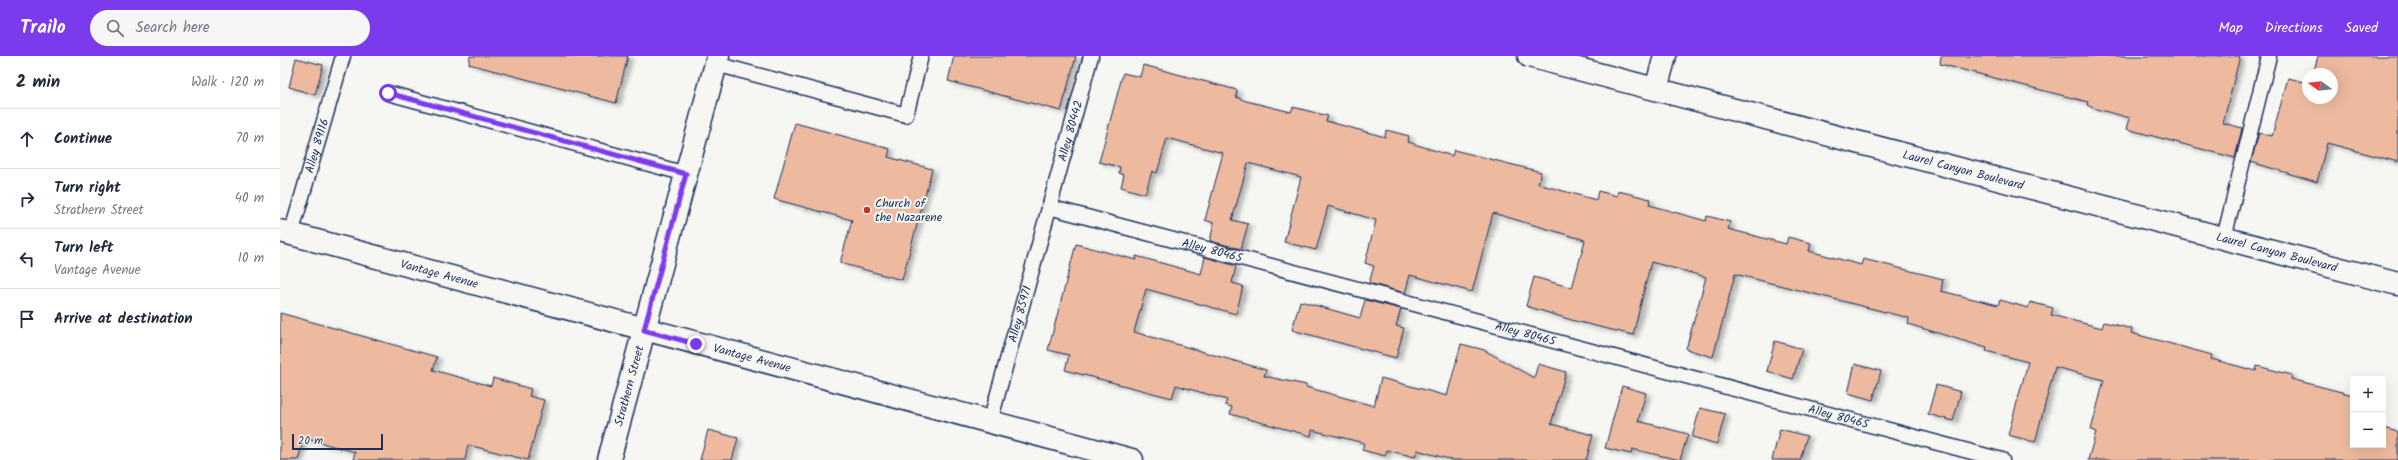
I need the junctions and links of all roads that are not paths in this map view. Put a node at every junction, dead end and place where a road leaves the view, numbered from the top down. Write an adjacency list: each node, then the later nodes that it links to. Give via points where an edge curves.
1 (343, 56): 12 (lane, Alley 89116)
2 (921, 56): 7 (lane, via 906,115)
3 (1091, 56): 11 (lane, Alley 80442)
4 (1529, 56): 8 (street, Laurel Canyon Boulevard)
5 (1665, 56): 8 (street)
6 (2269, 56): 13 (lane)
7 (717, 60): 10 (street, Strathern Street)
8 (1656, 89): 13 (street, Laurel Canyon Boulevard)
9 (388, 93): 10 (lane)
10 (686, 174): 15 (street, Strathern Street)
11 (1049, 207): 16 (lane, Alley 85971); 19 (lane, Alley 80465)
12 (286, 233): 15 (street, Vantage Avenue)
13 (2224, 238): 14 (street, Laurel Canyon Boulevard)
14 (2398, 284)
15 (644, 330): 16 (street, Vantage Avenue); 17 (street, Strathern Street)
16 (990, 422): 18 (street, Vantage Avenue)
17 (609, 460)
18 (1132, 460)
19 (2002, 460)

